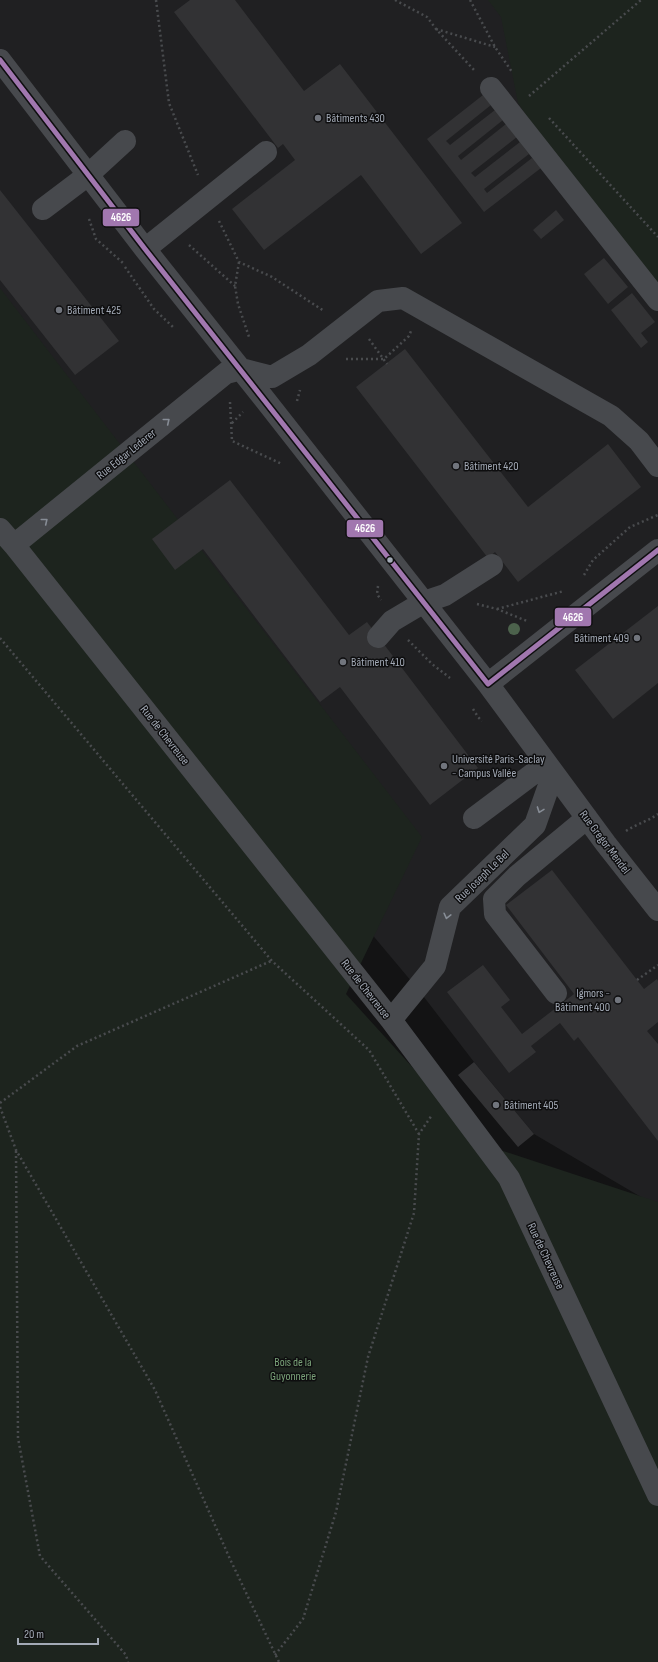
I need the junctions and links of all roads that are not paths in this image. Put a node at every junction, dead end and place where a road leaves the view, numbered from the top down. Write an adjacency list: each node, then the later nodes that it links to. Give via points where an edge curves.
1 (0, 60): 5 (street, Rue Gregor Mendel)
2 (490, 88): 8 (street)
3 (125, 142): 5 (street)
4 (266, 152): 7 (street)
5 (88, 175): 6 (street); 7 (street, Rue Gregor Mendel)
6 (43, 209)
7 (145, 249): 9 (street, Rue Gregor Mendel)
8 (658, 300)
9 (241, 370): 10 (street, via 272,377 309,355 378,301 403,298 611,416 639,441); 12 (street, Rue Edgar Lederer, one-way to 9, via 226,373); 15 (street, Rue Gregor Mendel)
10 (658, 466)
11 (0, 529): 12 (street, Rue de Chevreuse)
12 (14, 545): 23 (street, Rue de Chevreuse)
13 (658, 550): 17 (street)
14 (492, 565): 15 (street, via 445,595)
15 (424, 602): 16 (street, via 392,621); 17 (street, Rue Gregor Mendel)
16 (378, 637)
17 (488, 684): 18 (street, Rue Gregor Mendel)
18 (550, 769): 19 (street); 20 (street, Rue Gregor Mendel); 23 (street, Rue Joseph Le Bel, one-way to 23, via 535,825 450,907 435,966)
19 (474, 818)
20 (587, 818): 21 (street, Rue Gregor Mendel); 22 (street, via 517,876 494,899 495,914)
21 (658, 910)
22 (556, 993)
23 (391, 1020): 24 (street, Rue de Chevreuse, via 509,1178)
24 (658, 1495)

